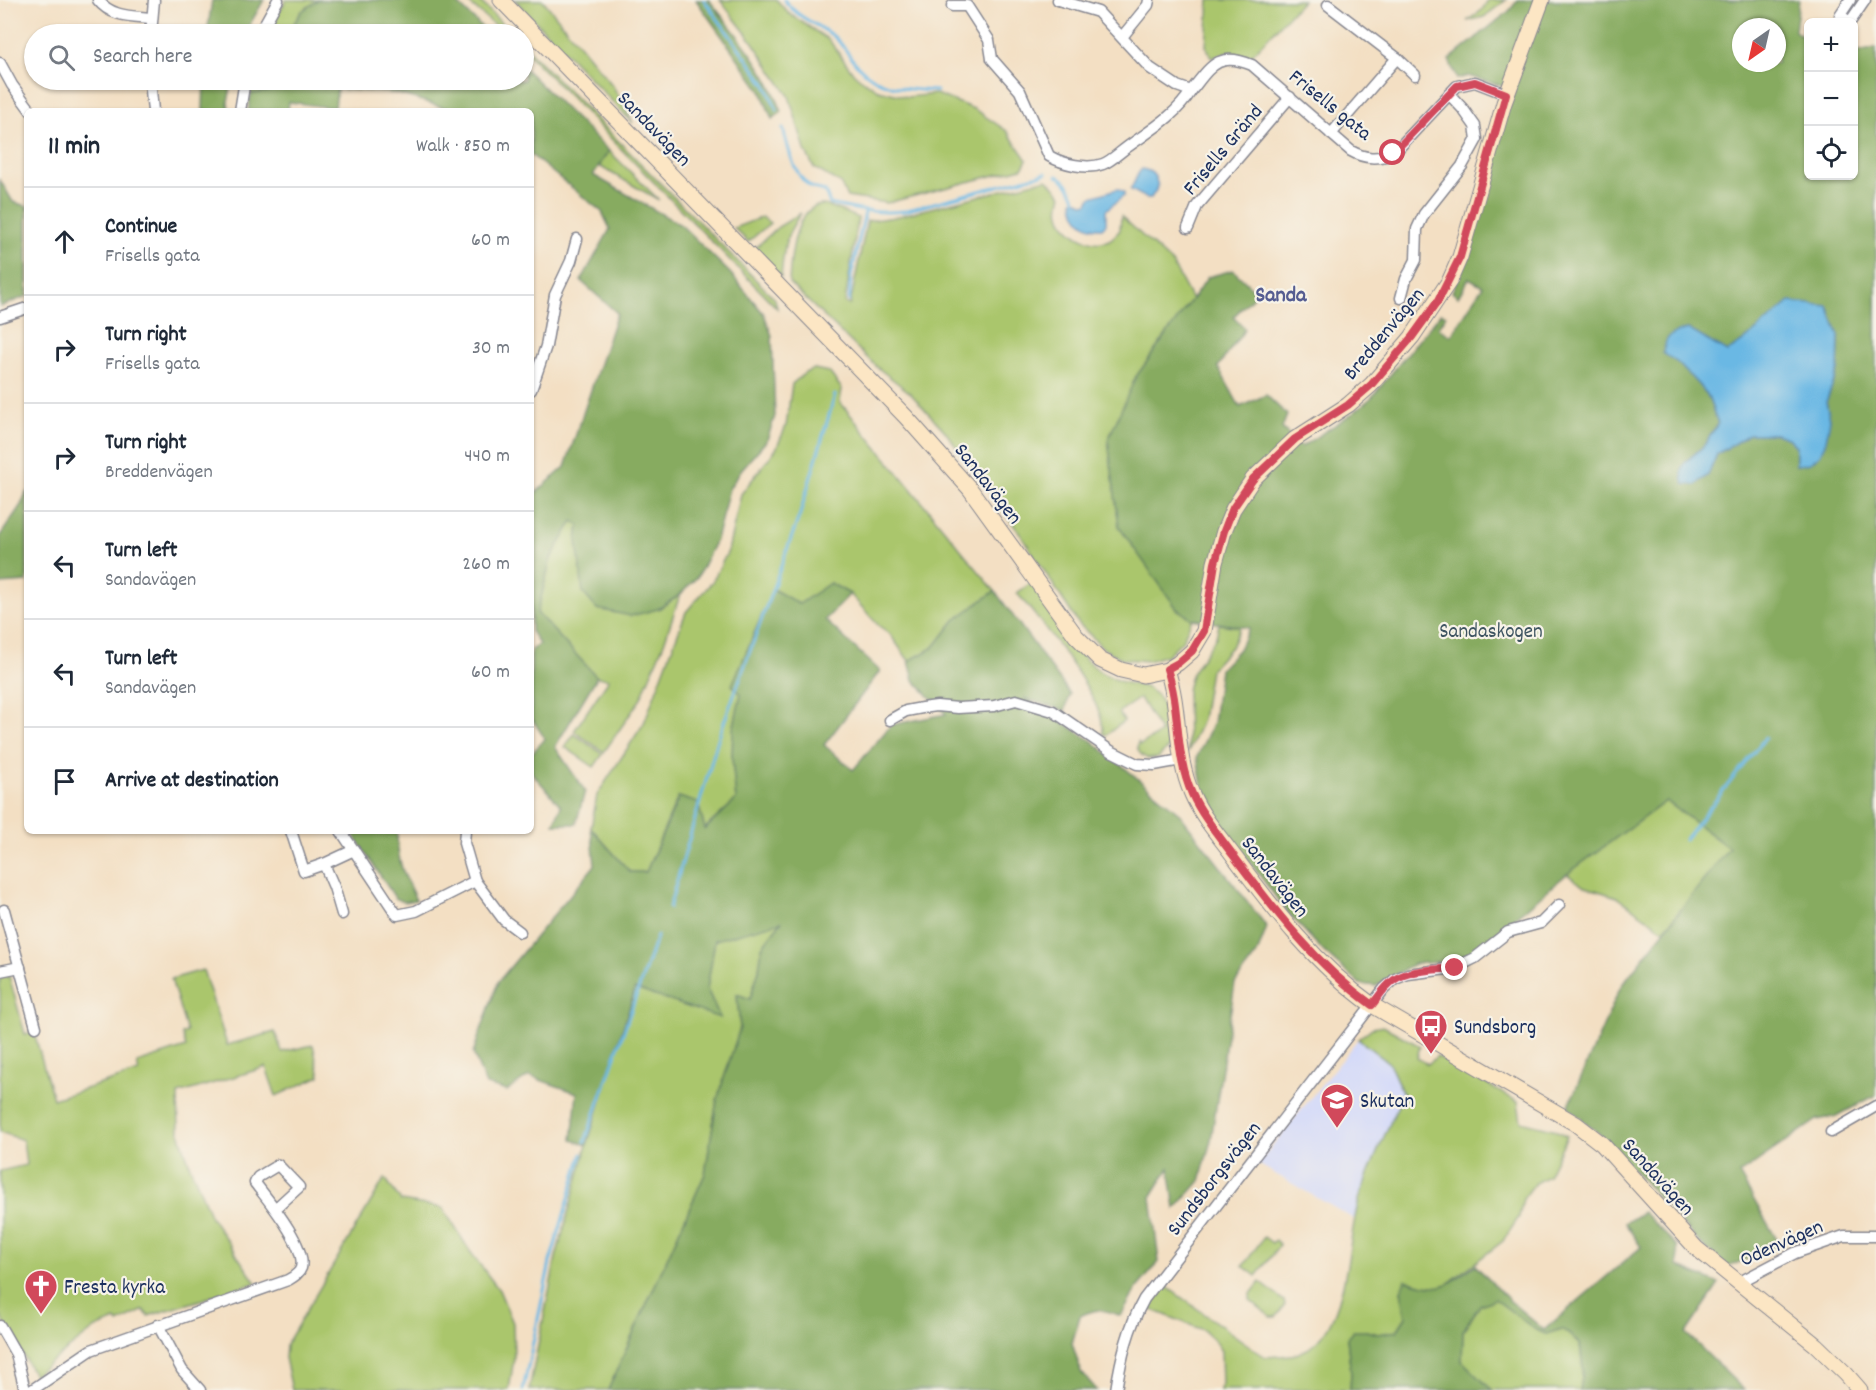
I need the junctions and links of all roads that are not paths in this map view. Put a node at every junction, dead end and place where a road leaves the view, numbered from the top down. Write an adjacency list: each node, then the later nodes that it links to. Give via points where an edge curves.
1 (98, 0): 12 (street, via 113,13)
2 (153, 0): 12 (street)
3 (278, 0): 14 (street)
4 (501, 0): 15 (street, Sandavägen)
5 (1058, 0): 17 (street, via 1098,12)
6 (1149, 0): 17 (street)
7 (1542, 0): 25 (street, Breddenvägen)
8 (1850, 0): 9 (street, via 1840,15 1850,22)
9 (1865, 0)
10 (1328, 5): 18 (street)
11 (952, 6): 23 (street, Frisells gata, via 967,6 989,40 992,59 1020,91 1049,156 1059,162 1103,164 1173,114)
12 (152, 18): 13 (street)
13 (152, 24)
14 (265, 24)
15 (524, 24)
16 (534, 34): 37 (street, Sandavägen, via 906,417 970,489 1076,636 1100,660 1121,670 1143,675)
17 (1122, 37): 23 (street, via 1150,68)
18 (1397, 58): 20 (street); 30 (street)
19 (0, 63): 27 (street)
20 (1415, 75)
21 (151, 90): 28 (street)
22 (243, 90): 29 (street)
23 (1191, 91): 26 (street, Frisells gata, via 1208,69 1235,58 1252,66)
24 (1449, 94): 25 (street, Frisells gata, via 1457,86 1475,82); 30 (street, Frisells gata, via 1393,153 1381,158 1360,156); 33 (street, via 1475,126 1477,139 1462,166 1424,214 1417,229 1416,260)
25 (1506, 94): 37 (street, Breddenvägen, via 1460,257 1438,301 1371,385 1295,439 1253,479 1233,508 1224,531 1204,631 1192,651)
26 (1290, 97): 30 (street, Frisells gata); 31 (street, Frisells Gränd, via 1197,206)
27 (29, 108)
28 (153, 108)
29 (240, 108)
30 (1331, 134)
31 (1188, 228)
32 (577, 239): 36 (street, via 555,295 546,346)
33 (1401, 298)
34 (24, 309): 35 (street)
35 (0, 316)
36 (534, 381)
37 (1167, 669): 39 (street, Sandavägen)
38 (890, 720): 39 (street, via 922,708 994,706 1016,700 1053,711 1137,764)
39 (1180, 760): 52 (street, Sandavägen, via 1203,814 1276,912 1312,953)
40 (292, 834): 44 (street, via 304,871)
41 (343, 834): 43 (street)
42 (465, 834): 45 (street)
43 (354, 850): 44 (street); 45 (street, via 397,915 416,911)
44 (324, 864): 48 (street)
45 (475, 881): 49 (street, via 504,920)
46 (1559, 905): 52 (street, via 1541,923 1508,932 1455,968 1395,979)
47 (4, 910): 50 (street)
48 (342, 914)
49 (520, 932)
50 (20, 967): 51 (street); 53 (street)
51 (0, 971)
52 (1372, 1005): 58 (street, Sandavägen, via 1602,1144 1696,1248); 64 (street, Sundsborgsvägen, via 1144,1299 1126,1339)
53 (36, 1027)
54 (1876, 1106): 55 (street)
55 (1831, 1132)
56 (275, 1209): 59 (street, via 302,1256 296,1275)
57 (1876, 1236): 58 (street, Odenvägen, via 1844,1236 1795,1252)
58 (1738, 1283): 65 (street, Sandavägen, via 1815,1345)
59 (158, 1325): 62 (street, via 91,1350); 63 (street, via 182,1370)
60 (0, 1326): 61 (street, via 16,1354)
61 (25, 1390)
62 (32, 1390)
63 (200, 1390)
64 (1116, 1390)
65 (1860, 1390)

